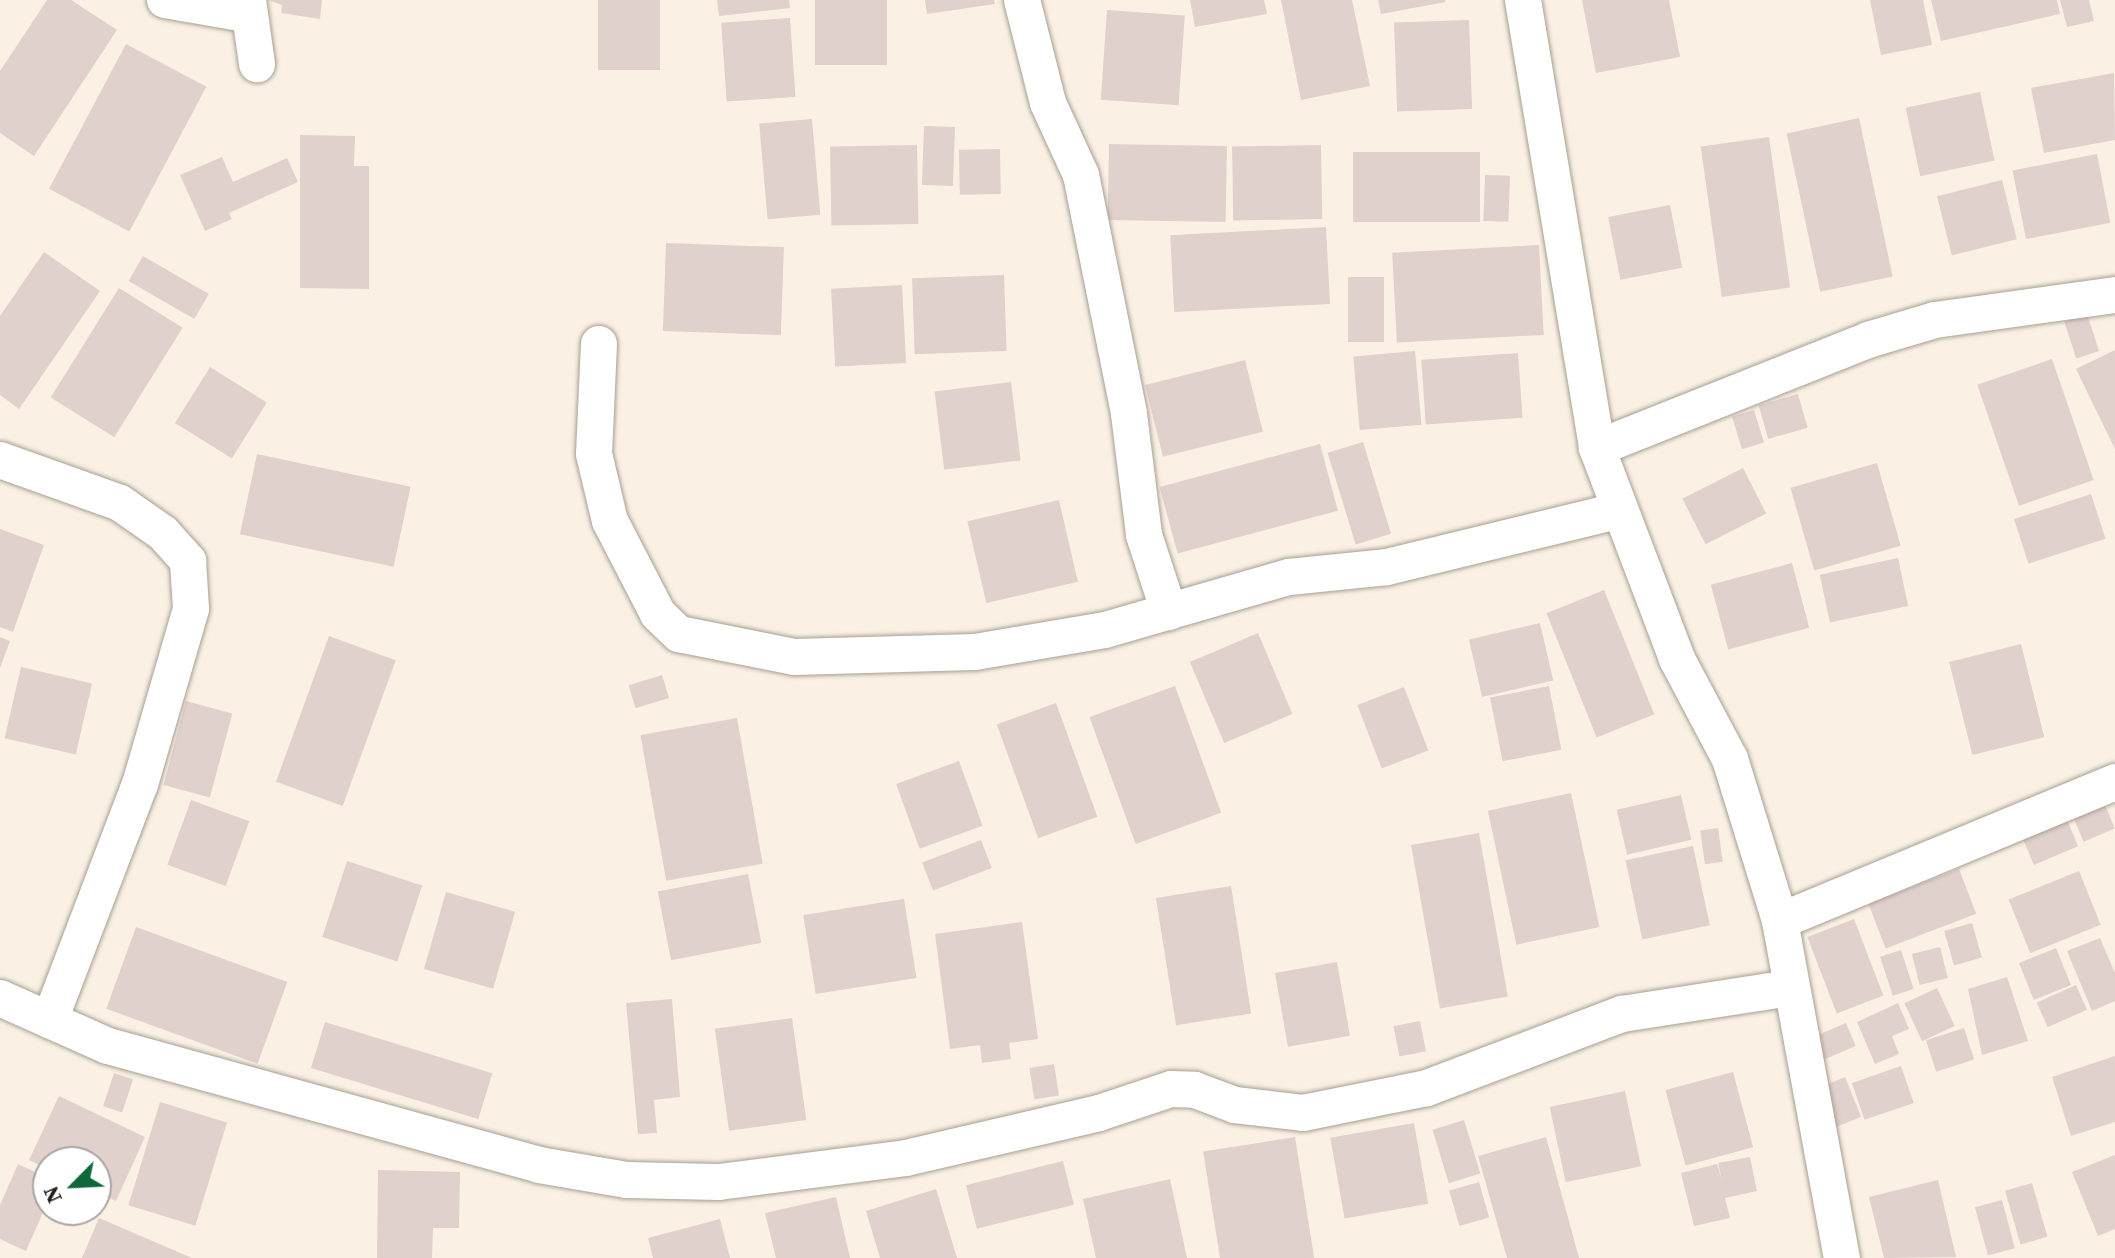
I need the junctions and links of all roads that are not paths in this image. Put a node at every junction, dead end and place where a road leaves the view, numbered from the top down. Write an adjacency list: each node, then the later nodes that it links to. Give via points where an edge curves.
1 (165, 0): 4 (street)
2 (1022, 0): 11 (street, via 1048,103 1081,175 1129,414 1144,535)
3 (1523, 0): 8 (street)
4 (247, 7): 5 (street)
5 (257, 64)
6 (2115, 295): 8 (street, via 1935,320 1868,340)
7 (599, 344): 11 (street, via 594,454 610,521 658,614 679,634 794,657 846,659 975,652 1105,630)
8 (1597, 448): 10 (street)
9 (0, 460): 16 (street, via 120,503 163,533 188,561 191,609 140,784)
10 (1620, 510): 11 (street, via 1387,567 1289,577); 13 (street, via 1677,659 1730,759)
11 (1169, 612)
12 (2115, 782): 13 (street)
13 (1780, 921): 14 (street)
14 (1789, 988): 16 (street, via 1622,1014 1427,1088 1303,1113 1235,1105 1195,1090 1171,1089 1099,1113 906,1158 719,1182 627,1180 539,1165 108,1046); 17 (street)
15 (0, 998): 16 (street)
16 (50, 1020)
17 (1842, 1258)

